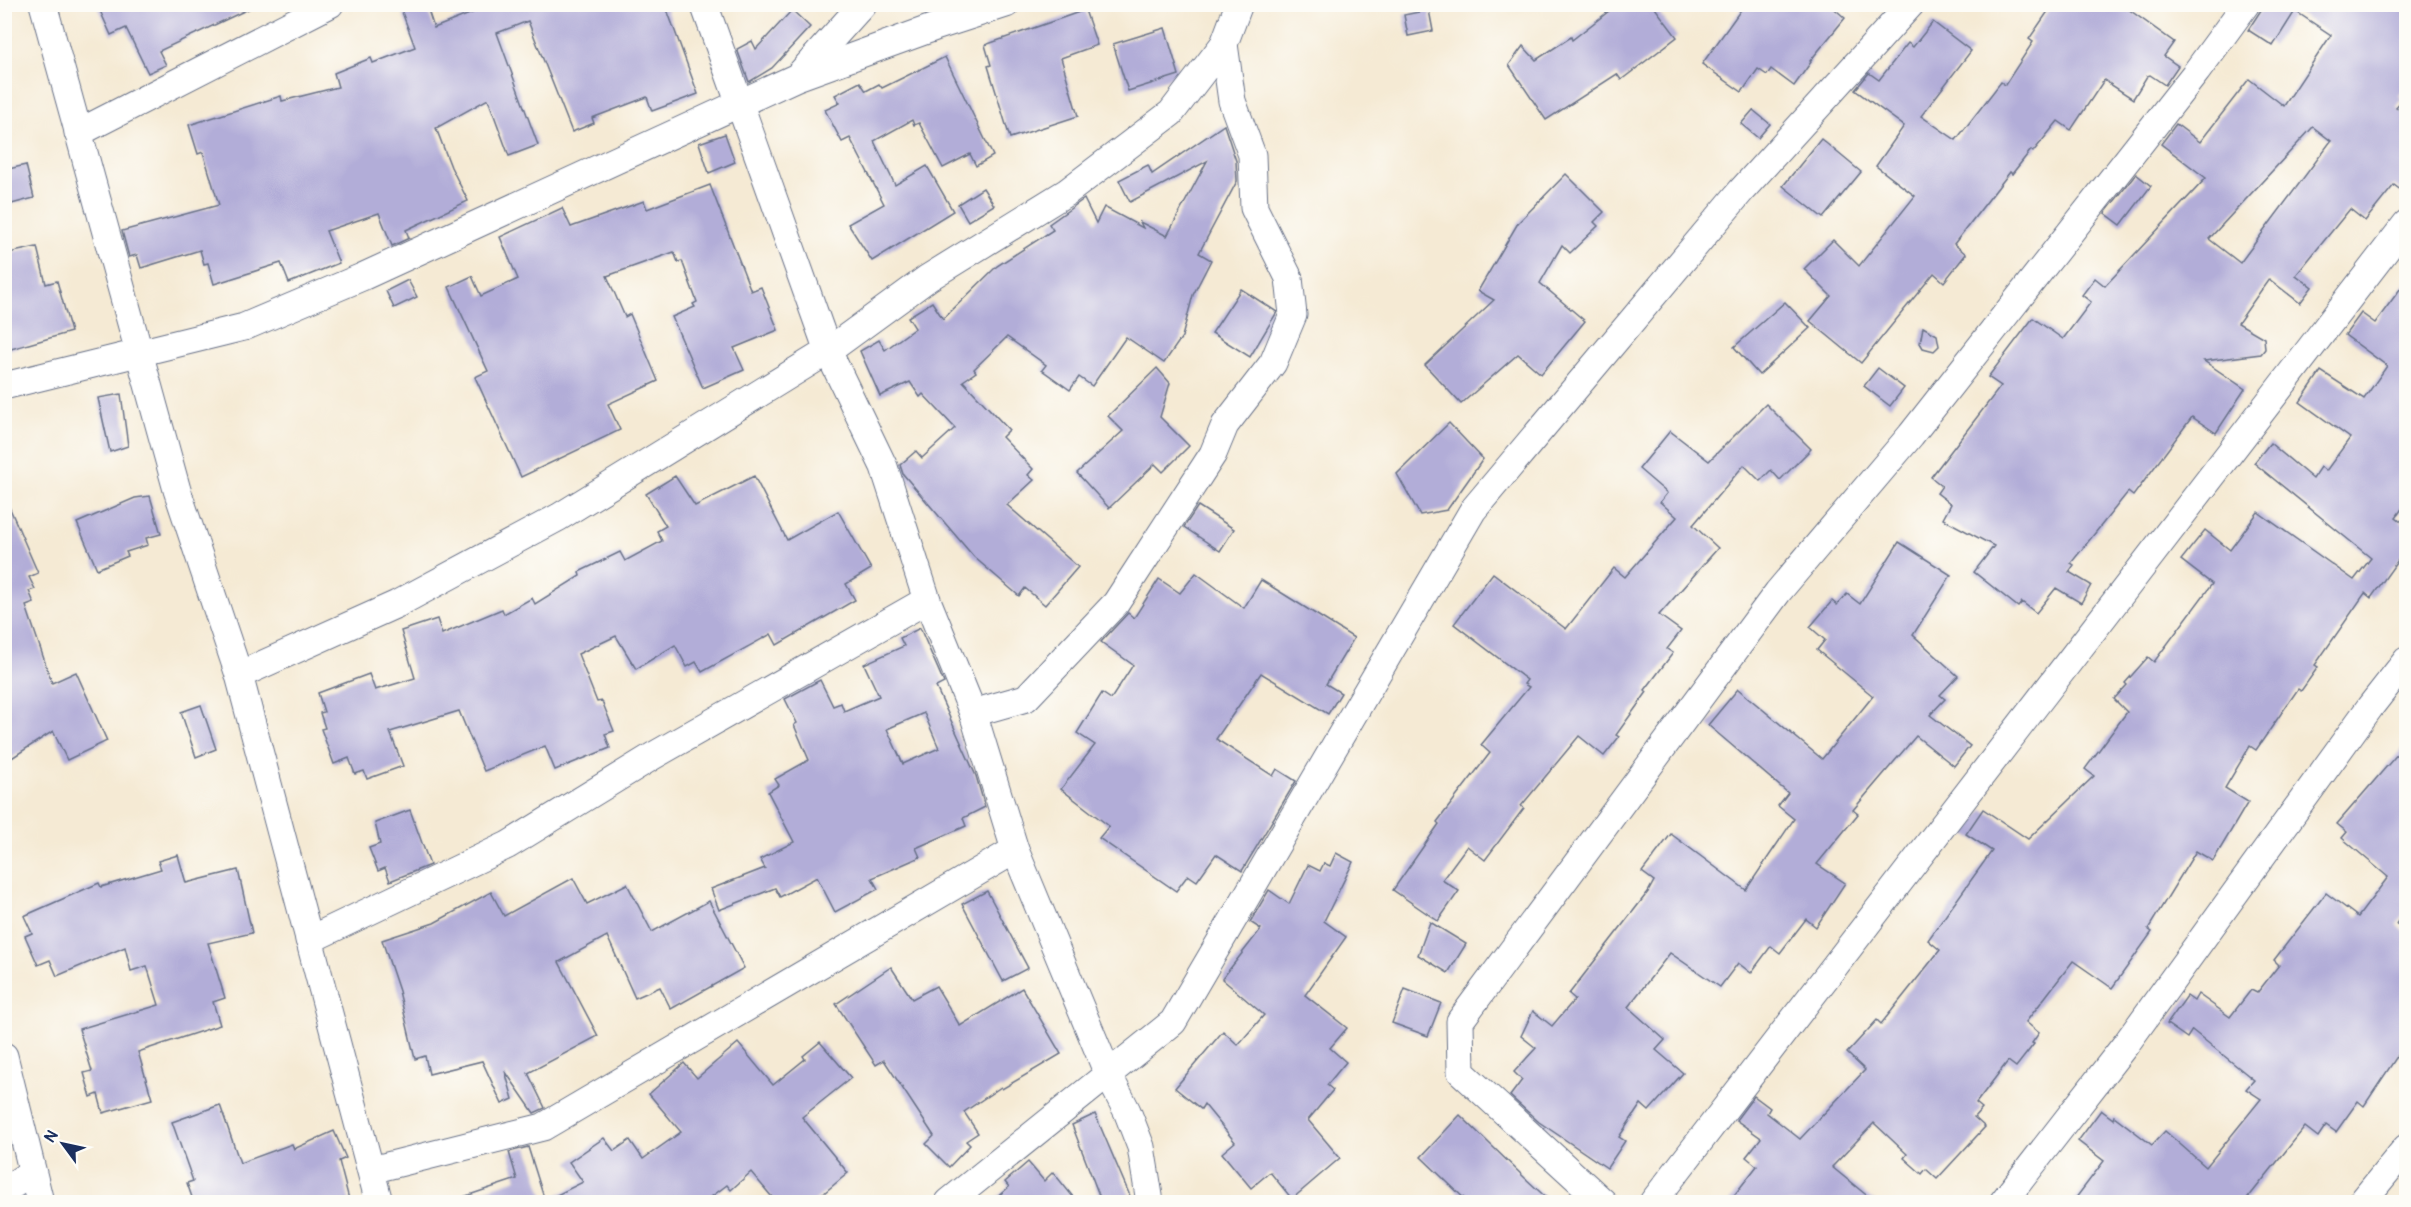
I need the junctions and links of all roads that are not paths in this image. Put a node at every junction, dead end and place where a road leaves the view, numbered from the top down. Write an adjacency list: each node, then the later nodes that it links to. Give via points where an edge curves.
1 (44, 4): 12 (street)
2 (330, 4): 12 (street)
3 (704, 4): 11 (street)
4 (863, 4): 10 (street)
5 (1006, 4): 10 (street)
6 (1239, 4): 9 (street)
7 (1911, 4): 24 (street, via 1741,191 1473,510 1173,1022)
8 (2246, 4): 33 (street, via 1918,426 1778,592 1460,1021 1461,1072)
9 (1224, 44): 14 (street, via 1171,113 1067,192 928,278); 20 (street, via 1232,101 1252,155 1254,208 1288,278 1293,315 1273,363 1225,425 1207,463 1116,603 1026,698)
10 (797, 77): 11 (street)
11 (741, 105): 14 (street); 15 (street, via 243,327)
12 (78, 133): 15 (street)
13 (2406, 224): 34 (street)
14 (828, 351): 17 (street, via 884,467); 19 (street, via 559,517 397,604)
15 (139, 352): 16 (street); 19 (street, via 177,490)
16 (4, 386)
17 (927, 600): 20 (street); 22 (street, via 653,756 508,845)
18 (2406, 662): 35 (street, via 2126,1044)
19 (239, 675): 22 (street)
20 (973, 713): 21 (street)
21 (1015, 850): 24 (street); 26 (street, via 543,1127)
22 (309, 940): 26 (street)
23 (4, 1056): 27 (street)
24 (1108, 1074): 31 (street); 32 (street, via 1141,1147)
25 (2406, 1148): 36 (street)
26 (371, 1170): 30 (street)
27 (32, 1172): 28 (street); 29 (street)
28 (4, 1191)
29 (40, 1203)
30 (379, 1203)
31 (949, 1203)
32 (1150, 1203)
33 (1603, 1203)
34 (1653, 1203)
35 (2003, 1203)
36 (2362, 1203)

